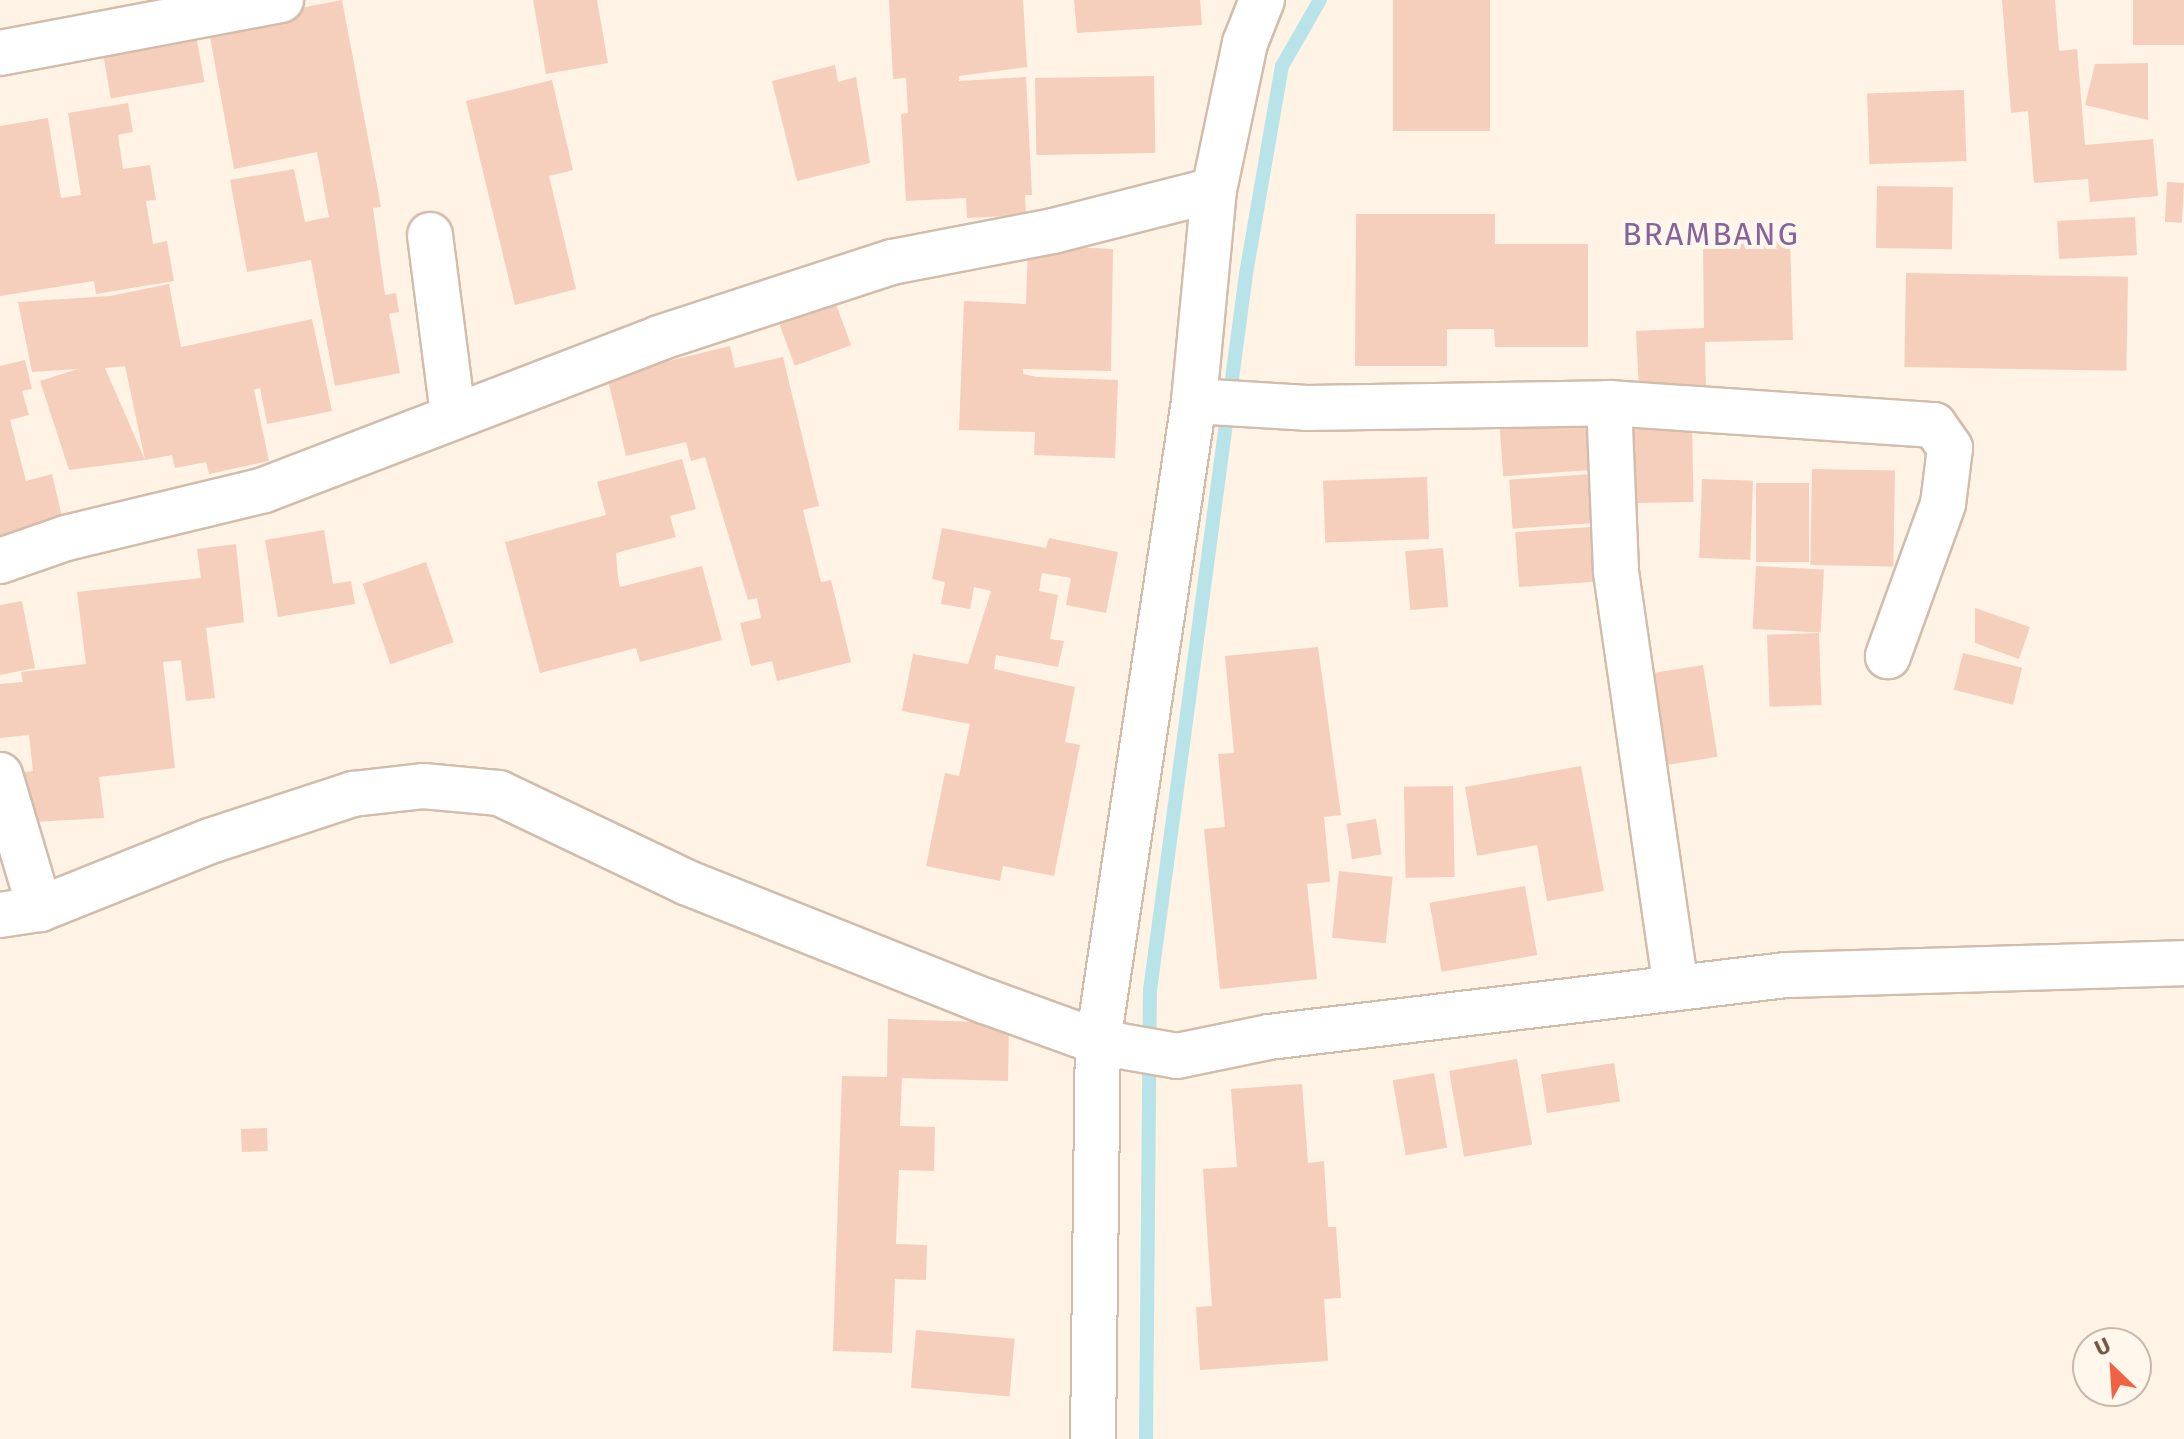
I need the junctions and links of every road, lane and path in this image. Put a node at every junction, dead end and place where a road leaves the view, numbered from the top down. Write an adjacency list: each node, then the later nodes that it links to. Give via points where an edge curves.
1 (281, 0): 3 (street)
2 (1262, 0): 4 (street, via 1245,43)
3 (0, 53)
4 (1214, 190): 6 (street); 8 (street, via 1053,231 892,262)
5 (430, 235): 8 (street)
6 (1204, 402): 7 (street); 15 (street)
7 (1609, 403): 10 (street, via 1908,418 1934,425 1950,448 1943,504); 14 (street, via 1616,572)
8 (453, 414): 9 (street, via 264,490 66,538)
9 (0, 561)
10 (1888, 656)
11 (0, 775): 12 (street)
12 (20, 912): 15 (street, via 353,794 423,786 499,793 688,883)
13 (2184, 963): 14 (street, via 1786,975)
14 (1676, 988): 15 (street, via 1269,1037 1177,1056)
15 (1114, 1045): 16 (street)
16 (1093, 1439)

